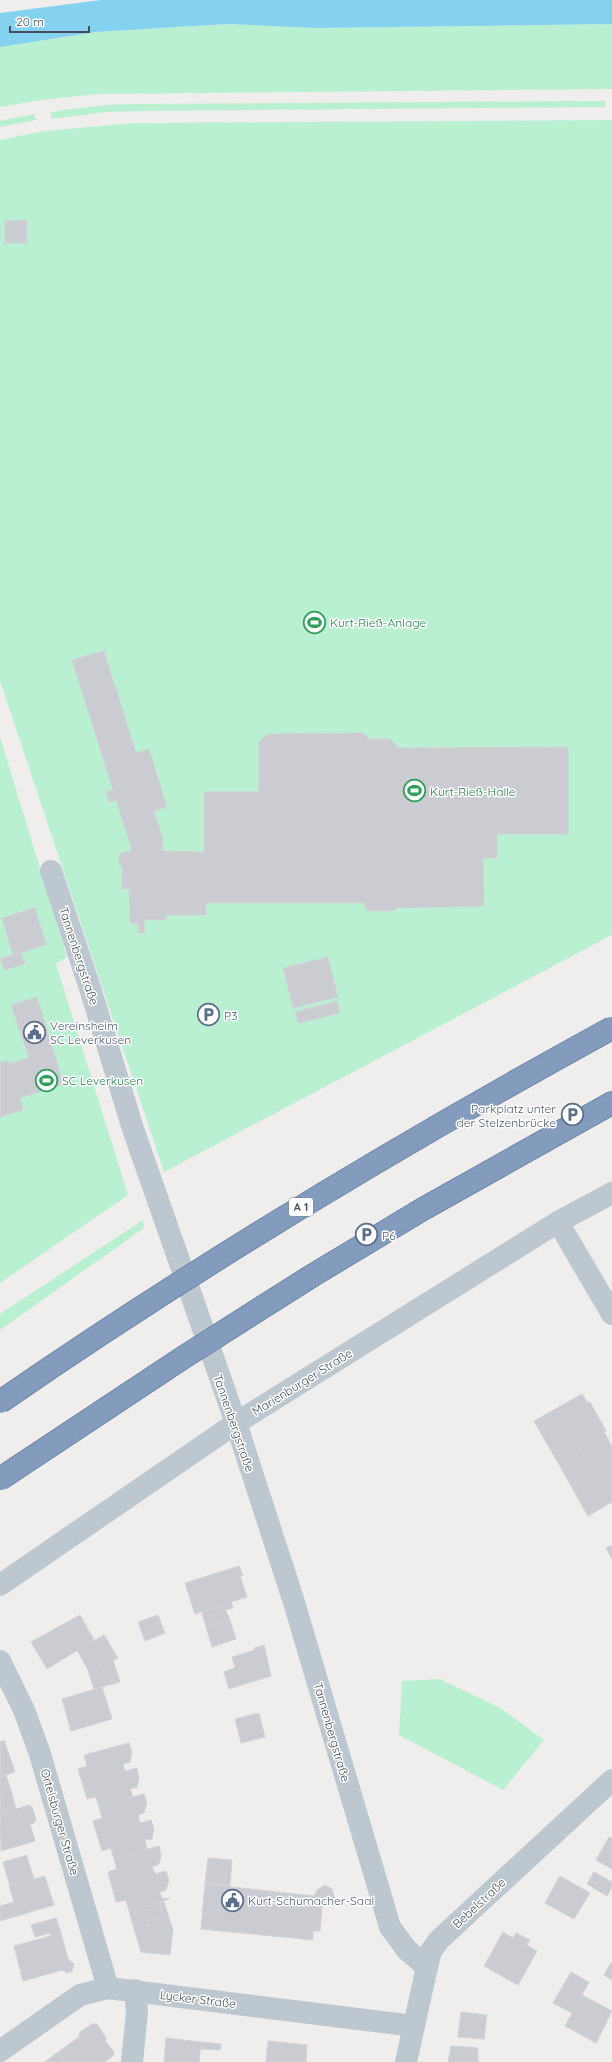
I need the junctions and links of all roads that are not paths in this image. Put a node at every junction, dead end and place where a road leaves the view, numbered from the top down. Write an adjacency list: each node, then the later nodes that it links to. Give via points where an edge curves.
1 (52, 871): 8 (street, Tannenbergstraße, via 133,1129)
2 (612, 1028): 7 (highway, A 1, bridge, via 404,1145 282,1218)
3 (612, 1103): 9 (highway, bridge, via 423,1209 310,1277 177,1361)
4 (612, 1193): 5 (street, Marienburger Straße)
5 (558, 1222): 6 (street); 8 (street, Marienburger Straße)
6 (612, 1314)
7 (0, 1402)
8 (236, 1423): 10 (street, Marienburger Straße); 13 (street, Tannenbergstraße, via 293,1599 390,1927 407,1950)
9 (0, 1479)
10 (0, 1585)
11 (0, 1661): 14 (street, Ortelsburger Straße, via 24,1710 40,1754)
12 (612, 1780): 13 (street, Bebelstraße, via 439,1940 431,1951)
13 (427, 1967): 16 (street, Bebelstraße)
14 (108, 1988): 15 (street, Lycker Straße); 17 (street, Lycker Straße, via 80,1995)
15 (135, 1990): 16 (street, Lycker Straße); 18 (street, via 137,2012)
16 (414, 2026): 19 (street, Bebelstraße)
17 (0, 2051)
18 (132, 2062)
19 (406, 2062)

